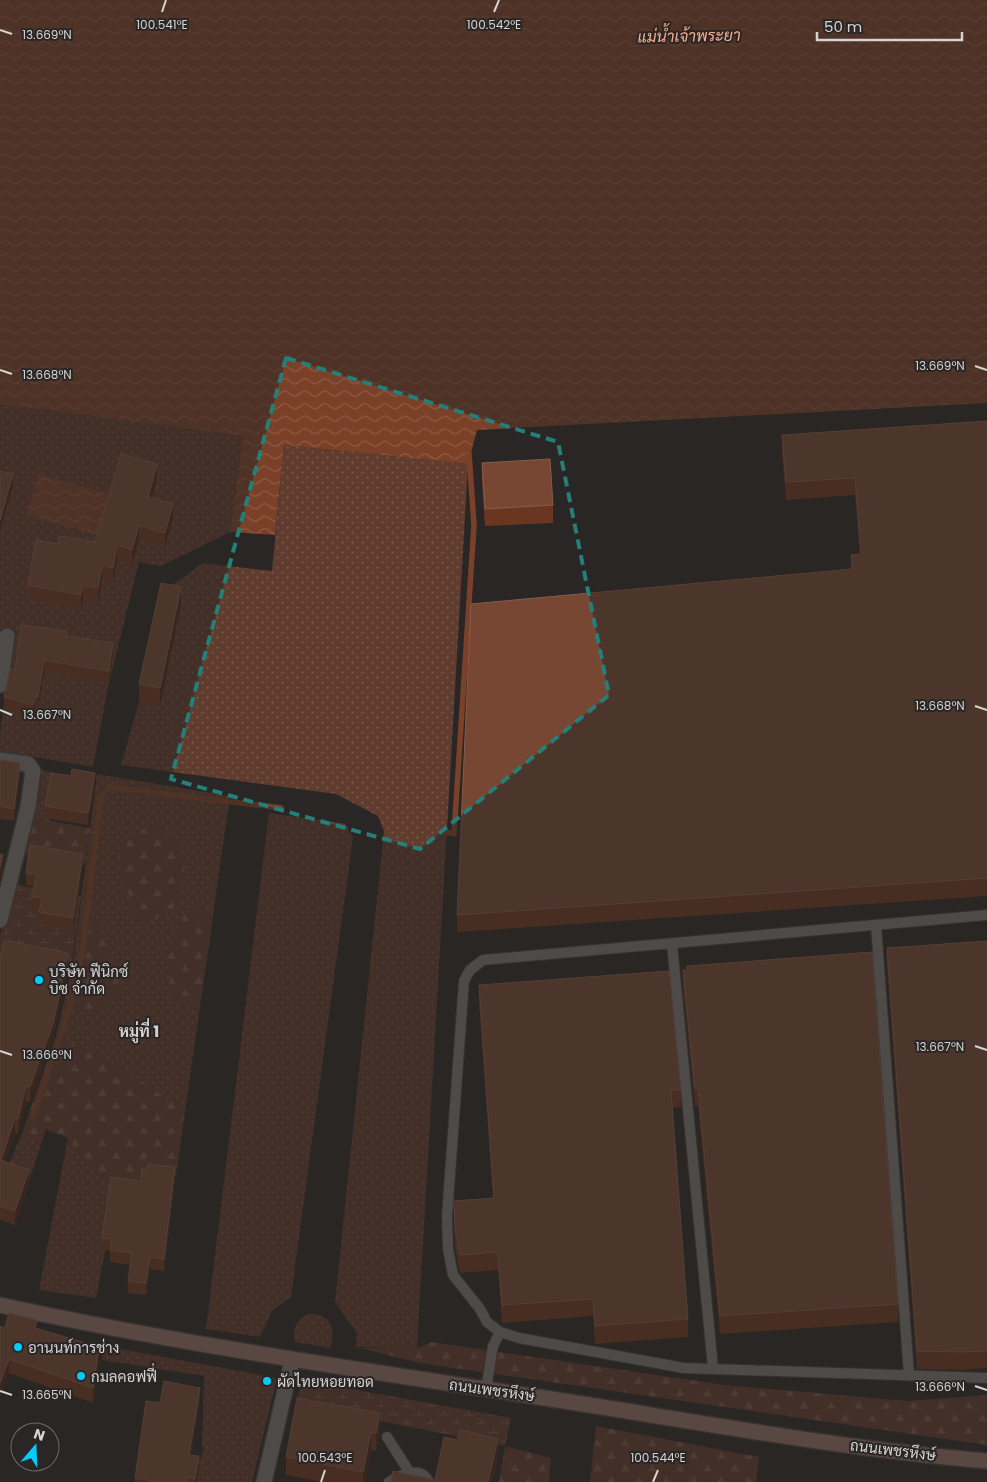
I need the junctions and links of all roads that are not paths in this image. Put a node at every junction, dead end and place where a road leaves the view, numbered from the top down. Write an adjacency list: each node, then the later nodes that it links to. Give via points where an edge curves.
1 (7, 636): 2 (street)
2 (0, 685)
3 (0, 760): 5 (street, via 28,764 33,771 28,807)
4 (987, 915): 6 (lane)
5 (0, 917)
6 (876, 925): 7 (lane); 12 (lane)
7 (672, 944): 9 (lane, via 483,960 470,970 464,981 447,1216 448,1249 453,1275 487,1322); 11 (lane)
8 (0, 1305): 10 (main road, ถนนเพชรหึงษ์, via 179,1342)
9 (500, 1332): 11 (lane, via 684,1368); 14 (lane, via 493,1346)
10 (292, 1360): 14 (main road, ถนนเพชรหึงษ์); 18 (street)
11 (713, 1368): 12 (lane)
12 (909, 1375): 13 (lane)
13 (987, 1378)
14 (486, 1389): 16 (main road, ถนนเพชรหึงษ์, via 814,1440)
15 (387, 1437): 17 (lane)
16 (987, 1462)
17 (410, 1473): 19 (lane); 20 (lane, via 423,1475)
18 (264, 1482)
19 (389, 1482)
20 (429, 1482)

